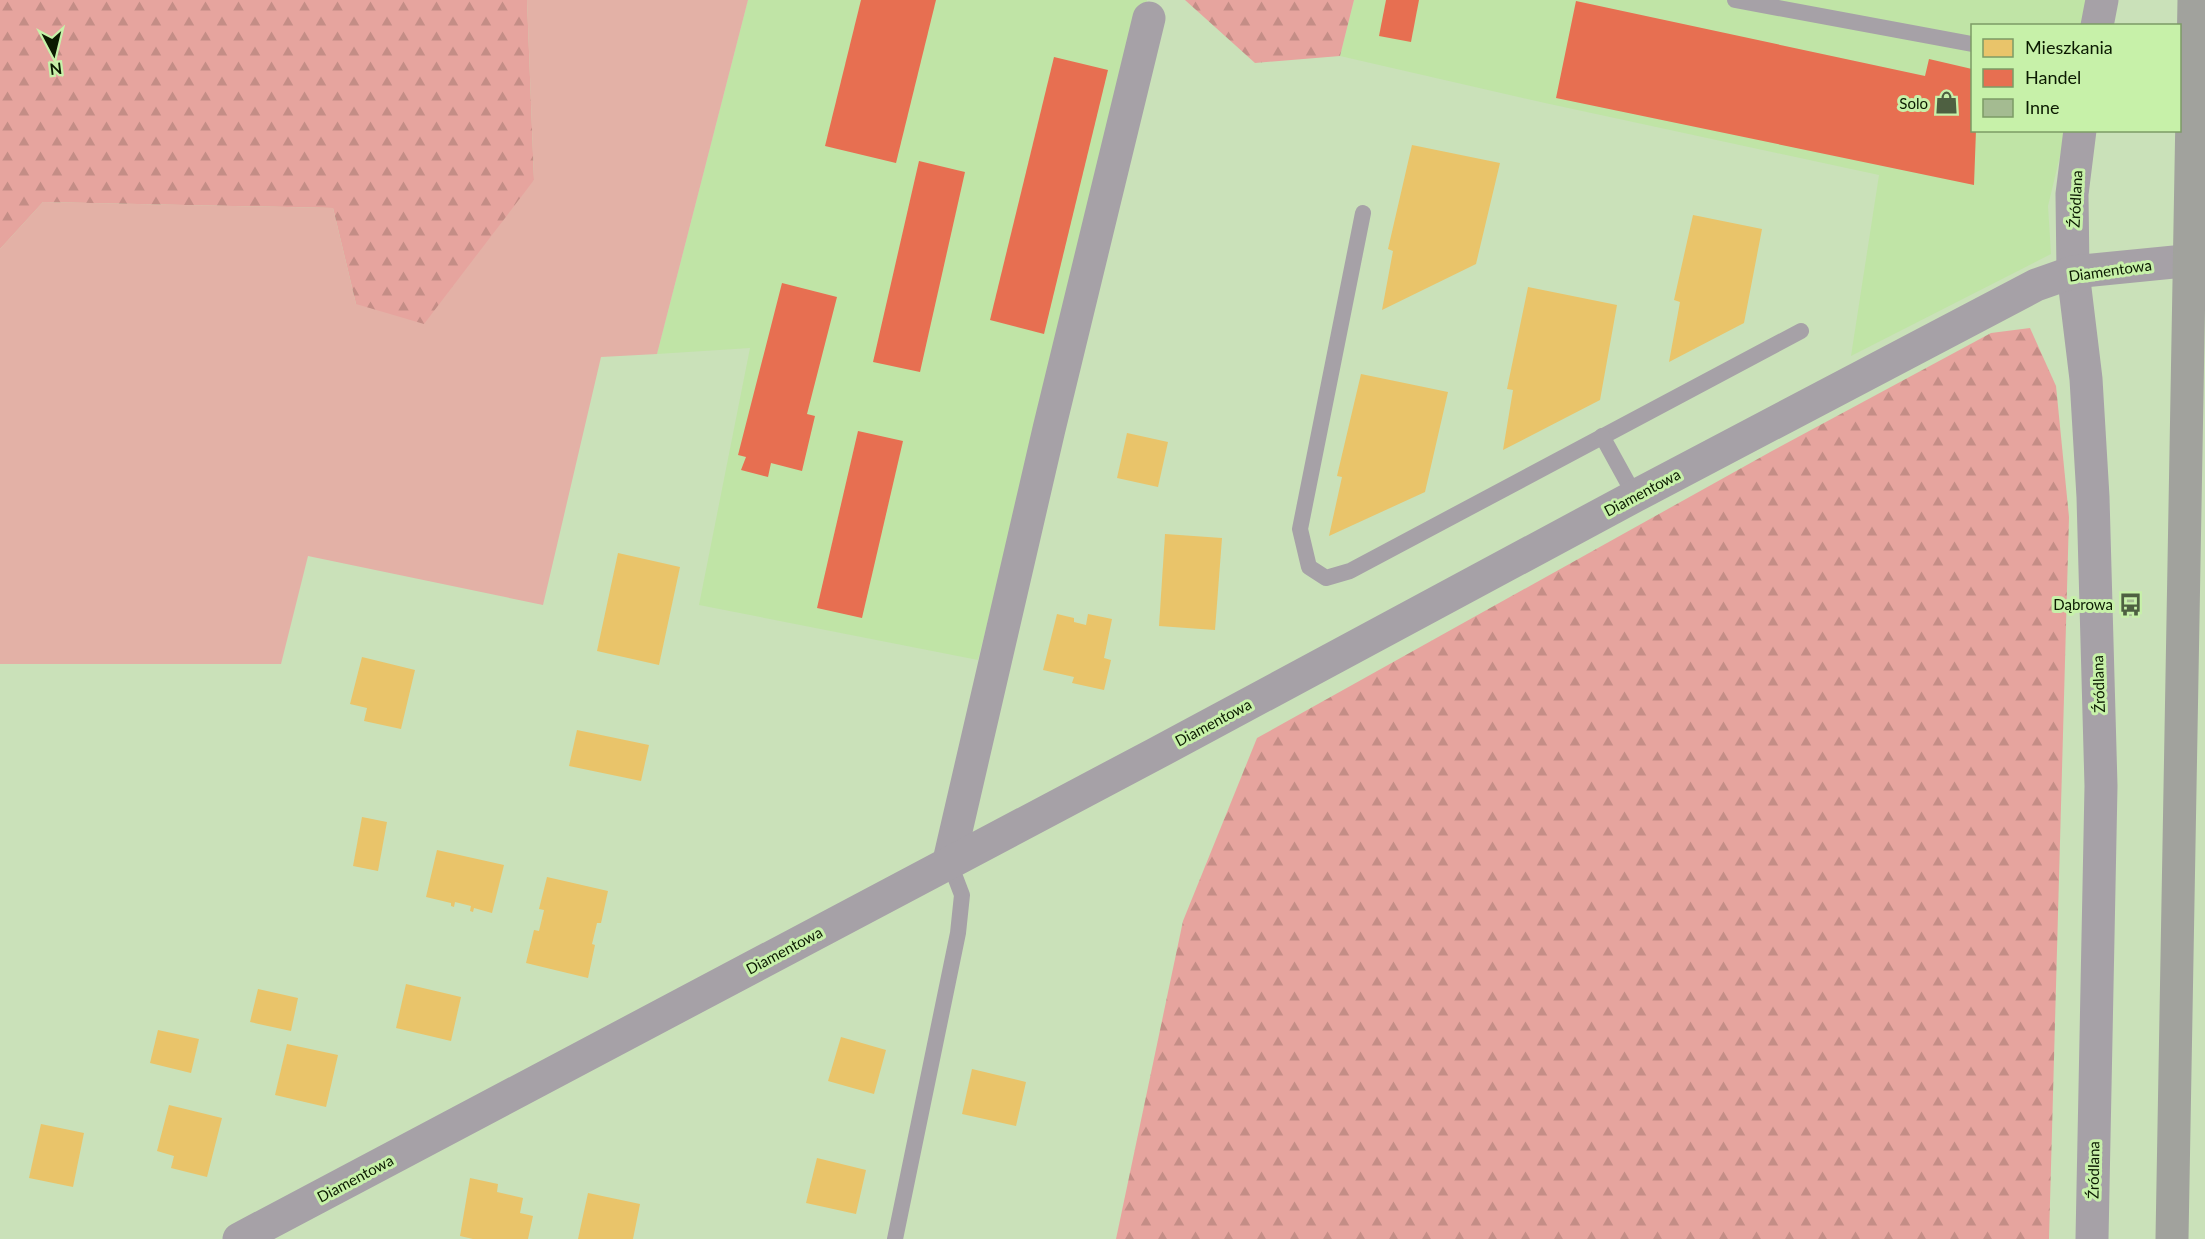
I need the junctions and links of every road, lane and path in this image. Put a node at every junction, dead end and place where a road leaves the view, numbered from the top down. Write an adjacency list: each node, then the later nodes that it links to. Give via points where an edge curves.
1 (1735, 0): 6 (lane)
2 (2102, 0): 5 (street)
3 (2194, 0): 9 (main road)
4 (1149, 18): 14 (street)
5 (2097, 24)
6 (1971, 44)
7 (2080, 132): 10 (street, Źródlana, via 2072,194)
8 (1363, 213): 12 (lane, via 1300,529 1309,567 1326,578 1350,571)
9 (2198, 260): 10 (street, Diamentowa); 18 (main road)
10 (2073, 272): 13 (street, Diamentowa, via 2036,285); 17 (street, Źródlana, via 2091,461 2101,786)
11 (1801, 331): 12 (lane)
12 (1602, 436): 13 (lane)
13 (1635, 496): 14 (street, Diamentowa)
14 (949, 861): 15 (street, Diamentowa); 16 (lane, via 962,895 958,933)
15 (239, 1239)
16 (895, 1239)
17 (2092, 1239)
18 (2172, 1239)

